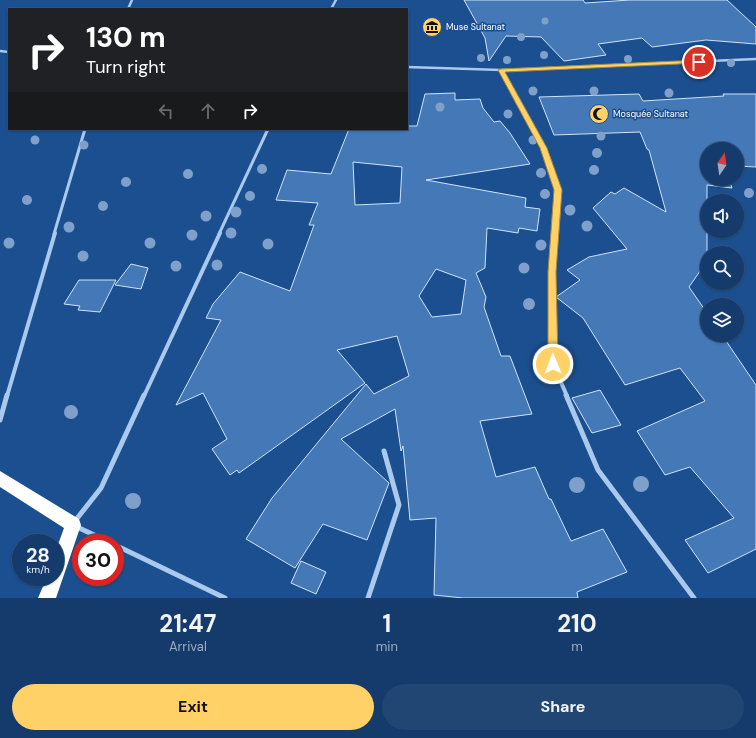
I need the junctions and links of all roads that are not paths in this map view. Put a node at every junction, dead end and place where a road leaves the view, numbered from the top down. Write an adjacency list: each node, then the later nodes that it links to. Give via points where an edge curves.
1 (756, 59): 3 (street)
2 (408, 67): 3 (street)
3 (501, 70): 17 (street, via 544,148 558,190 552,272 553,364 598,470)
4 (86, 130): 6 (street)
5 (268, 130): 9 (street, via 101,488)
6 (0, 420)
7 (384, 451): 16 (street, via 399,505)
8 (0, 478): 9 (highway)
9 (73, 525): 10 (street); 12 (highway)
10 (92, 534)
11 (124, 549): 15 (street)
12 (64, 550)
13 (51, 586): 14 (highway)
14 (47, 598)
15 (225, 598)
16 (368, 598)
17 (694, 598)

